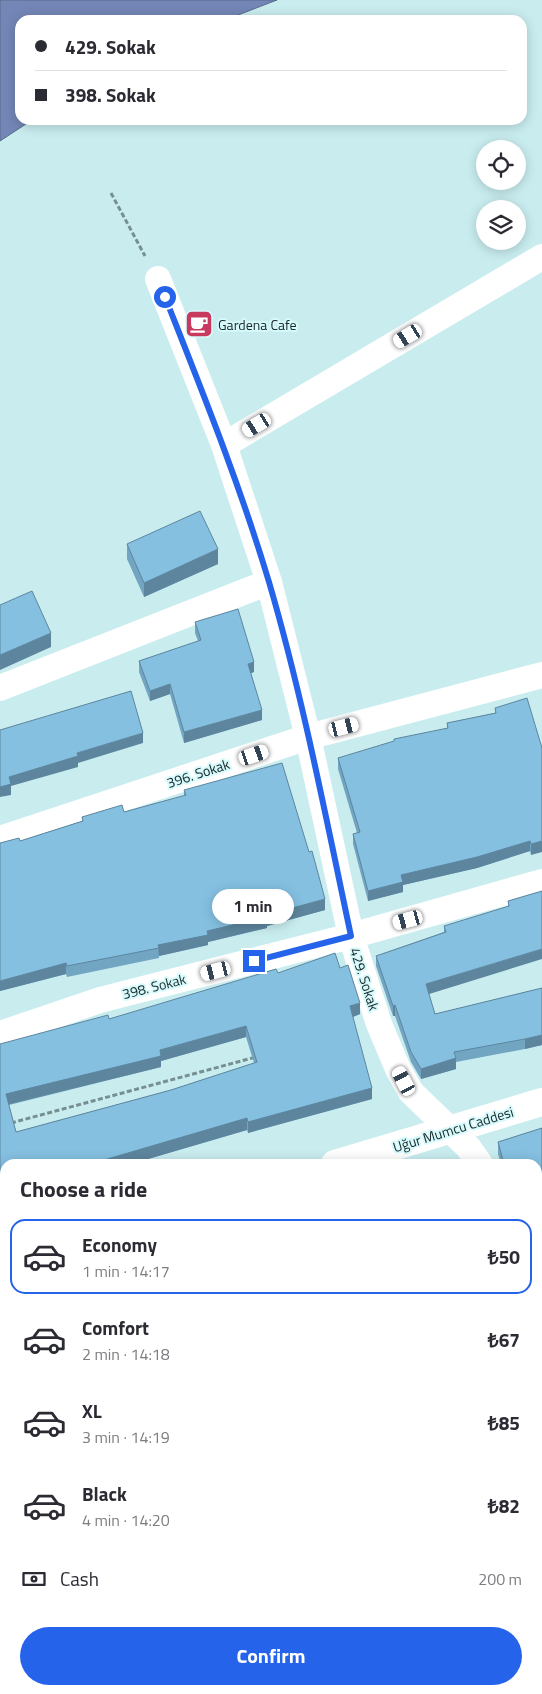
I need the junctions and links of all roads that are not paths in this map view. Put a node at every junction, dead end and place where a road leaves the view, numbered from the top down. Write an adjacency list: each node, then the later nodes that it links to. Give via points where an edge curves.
1 (542, 257): 3 (street)
2 (158, 279): 3 (street, 429. Sokak)
3 (224, 445): 4 (street, 429. Sokak)
4 (269, 582): 6 (street); 7 (street, 429. Sokak)
5 (542, 675): 7 (street, 396. Sokak)
6 (0, 688)
7 (308, 737): 8 (street, 396. Sokak); 10 (street, 429. Sokak)
8 (0, 839)
9 (542, 882): 10 (street, 398. Sokak)
10 (351, 936): 11 (street, 398. Sokak, via 100,1000); 13 (street, 429. Sokak, via 379,1024 398,1069 411,1092)
11 (0, 1034)
12 (542, 1102): 13 (street, Uğur Mumcu Caddesi)
13 (450, 1131): 14 (street, Uğur Mumcu Caddesi); 15 (street, 429. Sokak)
14 (352, 1159)
15 (476, 1159)

